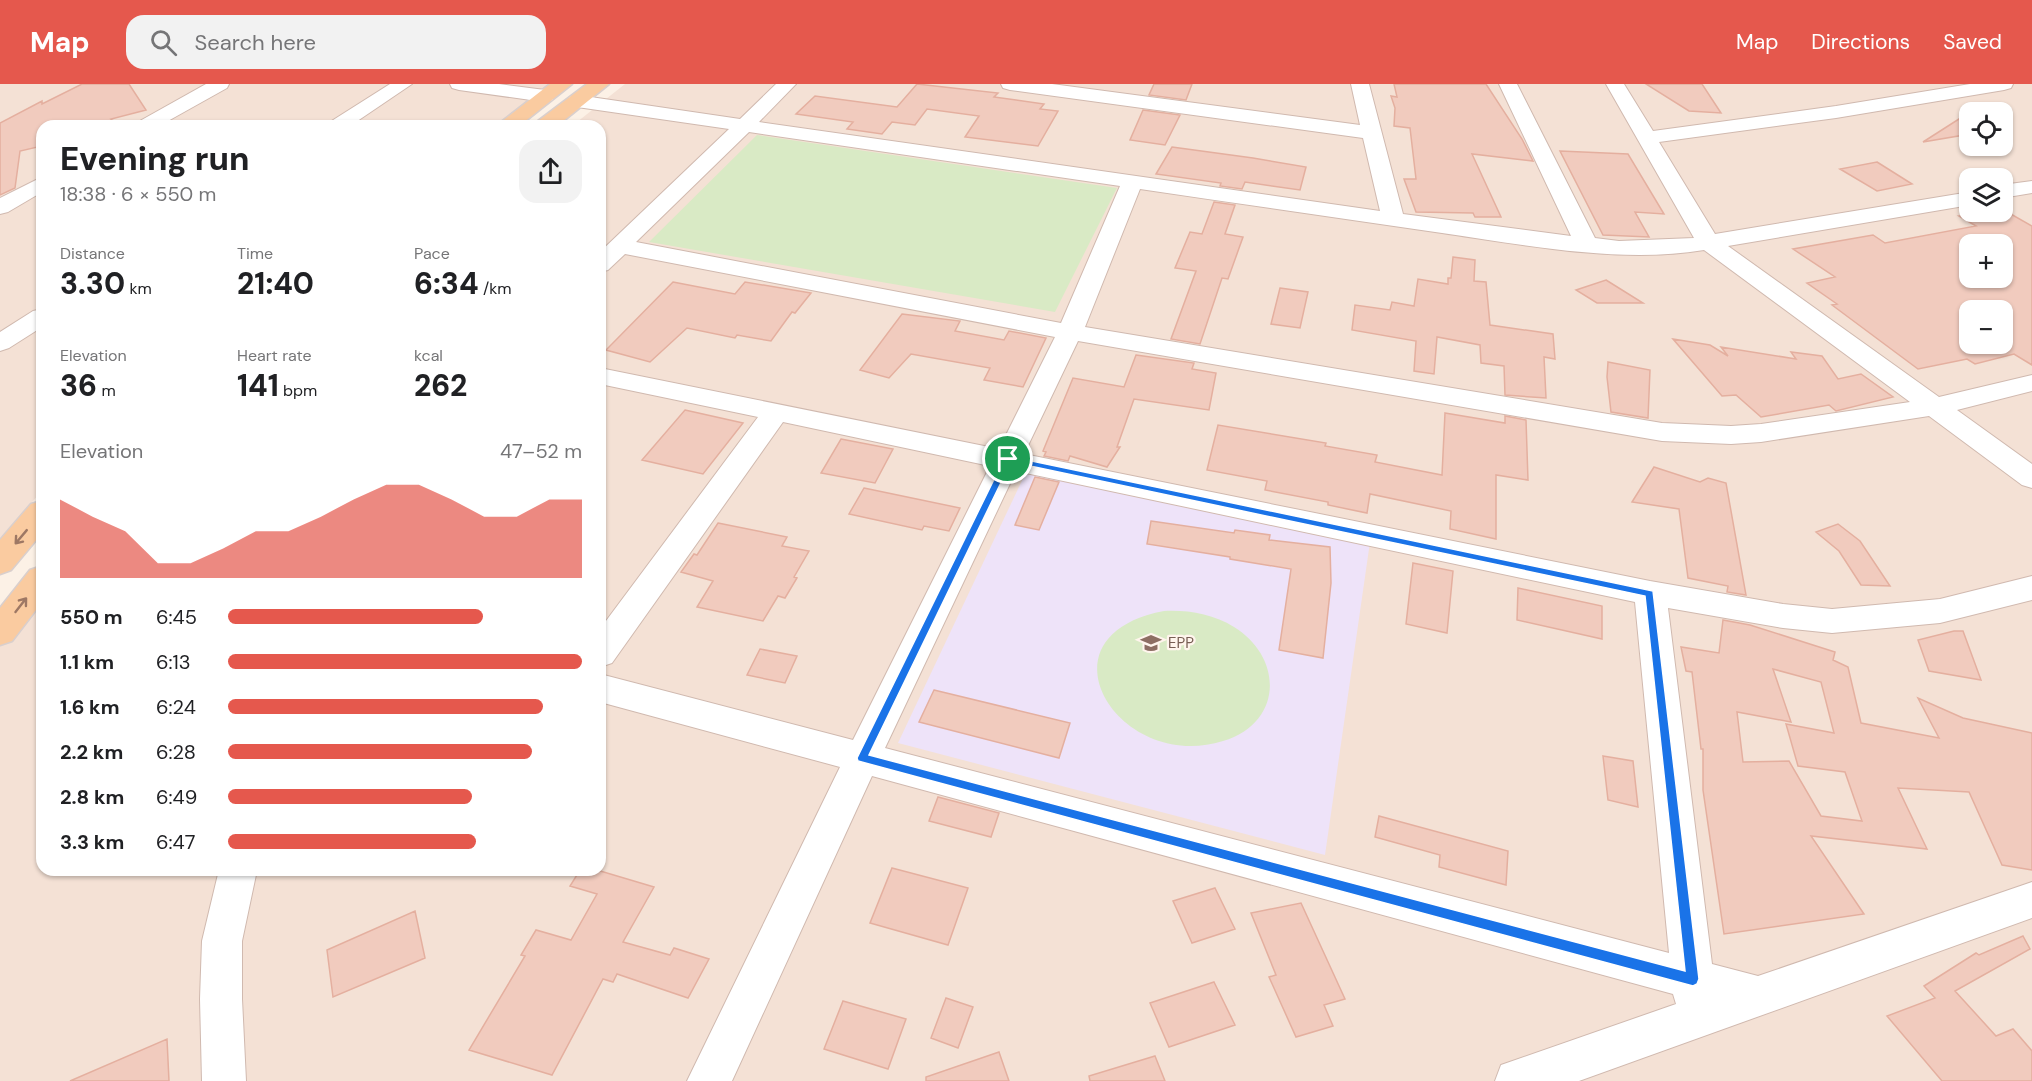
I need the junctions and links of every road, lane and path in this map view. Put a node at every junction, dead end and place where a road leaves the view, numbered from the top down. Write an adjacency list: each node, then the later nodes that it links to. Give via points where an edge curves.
1 (220, 84): 14 (street)
2 (403, 84): 15 (street)
3 (459, 84): 12 (street)
4 (562, 84): 12 (main road)
5 (599, 84): 13 (main road)
6 (787, 84): 18 (street)
7 (1010, 84): 19 (street)
8 (1360, 84): 19 (street)
9 (1508, 84): 29 (street)
10 (1615, 84): 20 (street)
11 (2004, 84): 20 (street)
12 (545, 96): 16 (main road)
13 (577, 101): 17 (main road); 18 (street)
14 (156, 120)
15 (347, 120)
16 (514, 120)
17 (552, 120)
18 (744, 125): 21 (street); 30 (street)
19 (1372, 133): 27 (street)
20 (1647, 138): 28 (street)
21 (1132, 182): 27 (street); 33 (street)
22 (36, 186): 26 (street)
23 (2032, 187): 24 (street)
24 (2013, 190)
25 (1959, 200): 28 (street)
26 (0, 207)
27 (1393, 219): 29 (street)
28 (1708, 242): 29 (street, via 1656,249); 37 (street)
29 (1586, 244)
30 (619, 246): 31 (street); 33 (street)
31 (606, 259)
32 (36, 320): 34 (street)
33 (1070, 332): 37 (street, via 1662,432 1761,433); 39 (street)
34 (0, 343)
35 (606, 377): 38 (street)
36 (2032, 383): 37 (street)
37 (1934, 407): 40 (street)
38 (777, 411): 39 (street); 47 (street)
39 (1008, 459): 45 (street); 49 (street)
40 (2032, 478)
41 (36, 519): 42 (main road, one-way to 42)
42 (0, 562)
43 (36, 586): 46 (main road, one-way to 43)
44 (2032, 588): 45 (street, via 1940,611 1832,621)
45 (1650, 593): 52 (street)
46 (0, 632)
47 (606, 646)
48 (606, 690): 49 (street)
49 (862, 758): 52 (street); 54 (street)
50 (237, 876): 53 (street, via 222,941)
51 (2032, 900): 52 (street, via 1756,996)
52 (1695, 998): 55 (street)
53 (224, 1081)
54 (709, 1081)
55 (1517, 1081)

